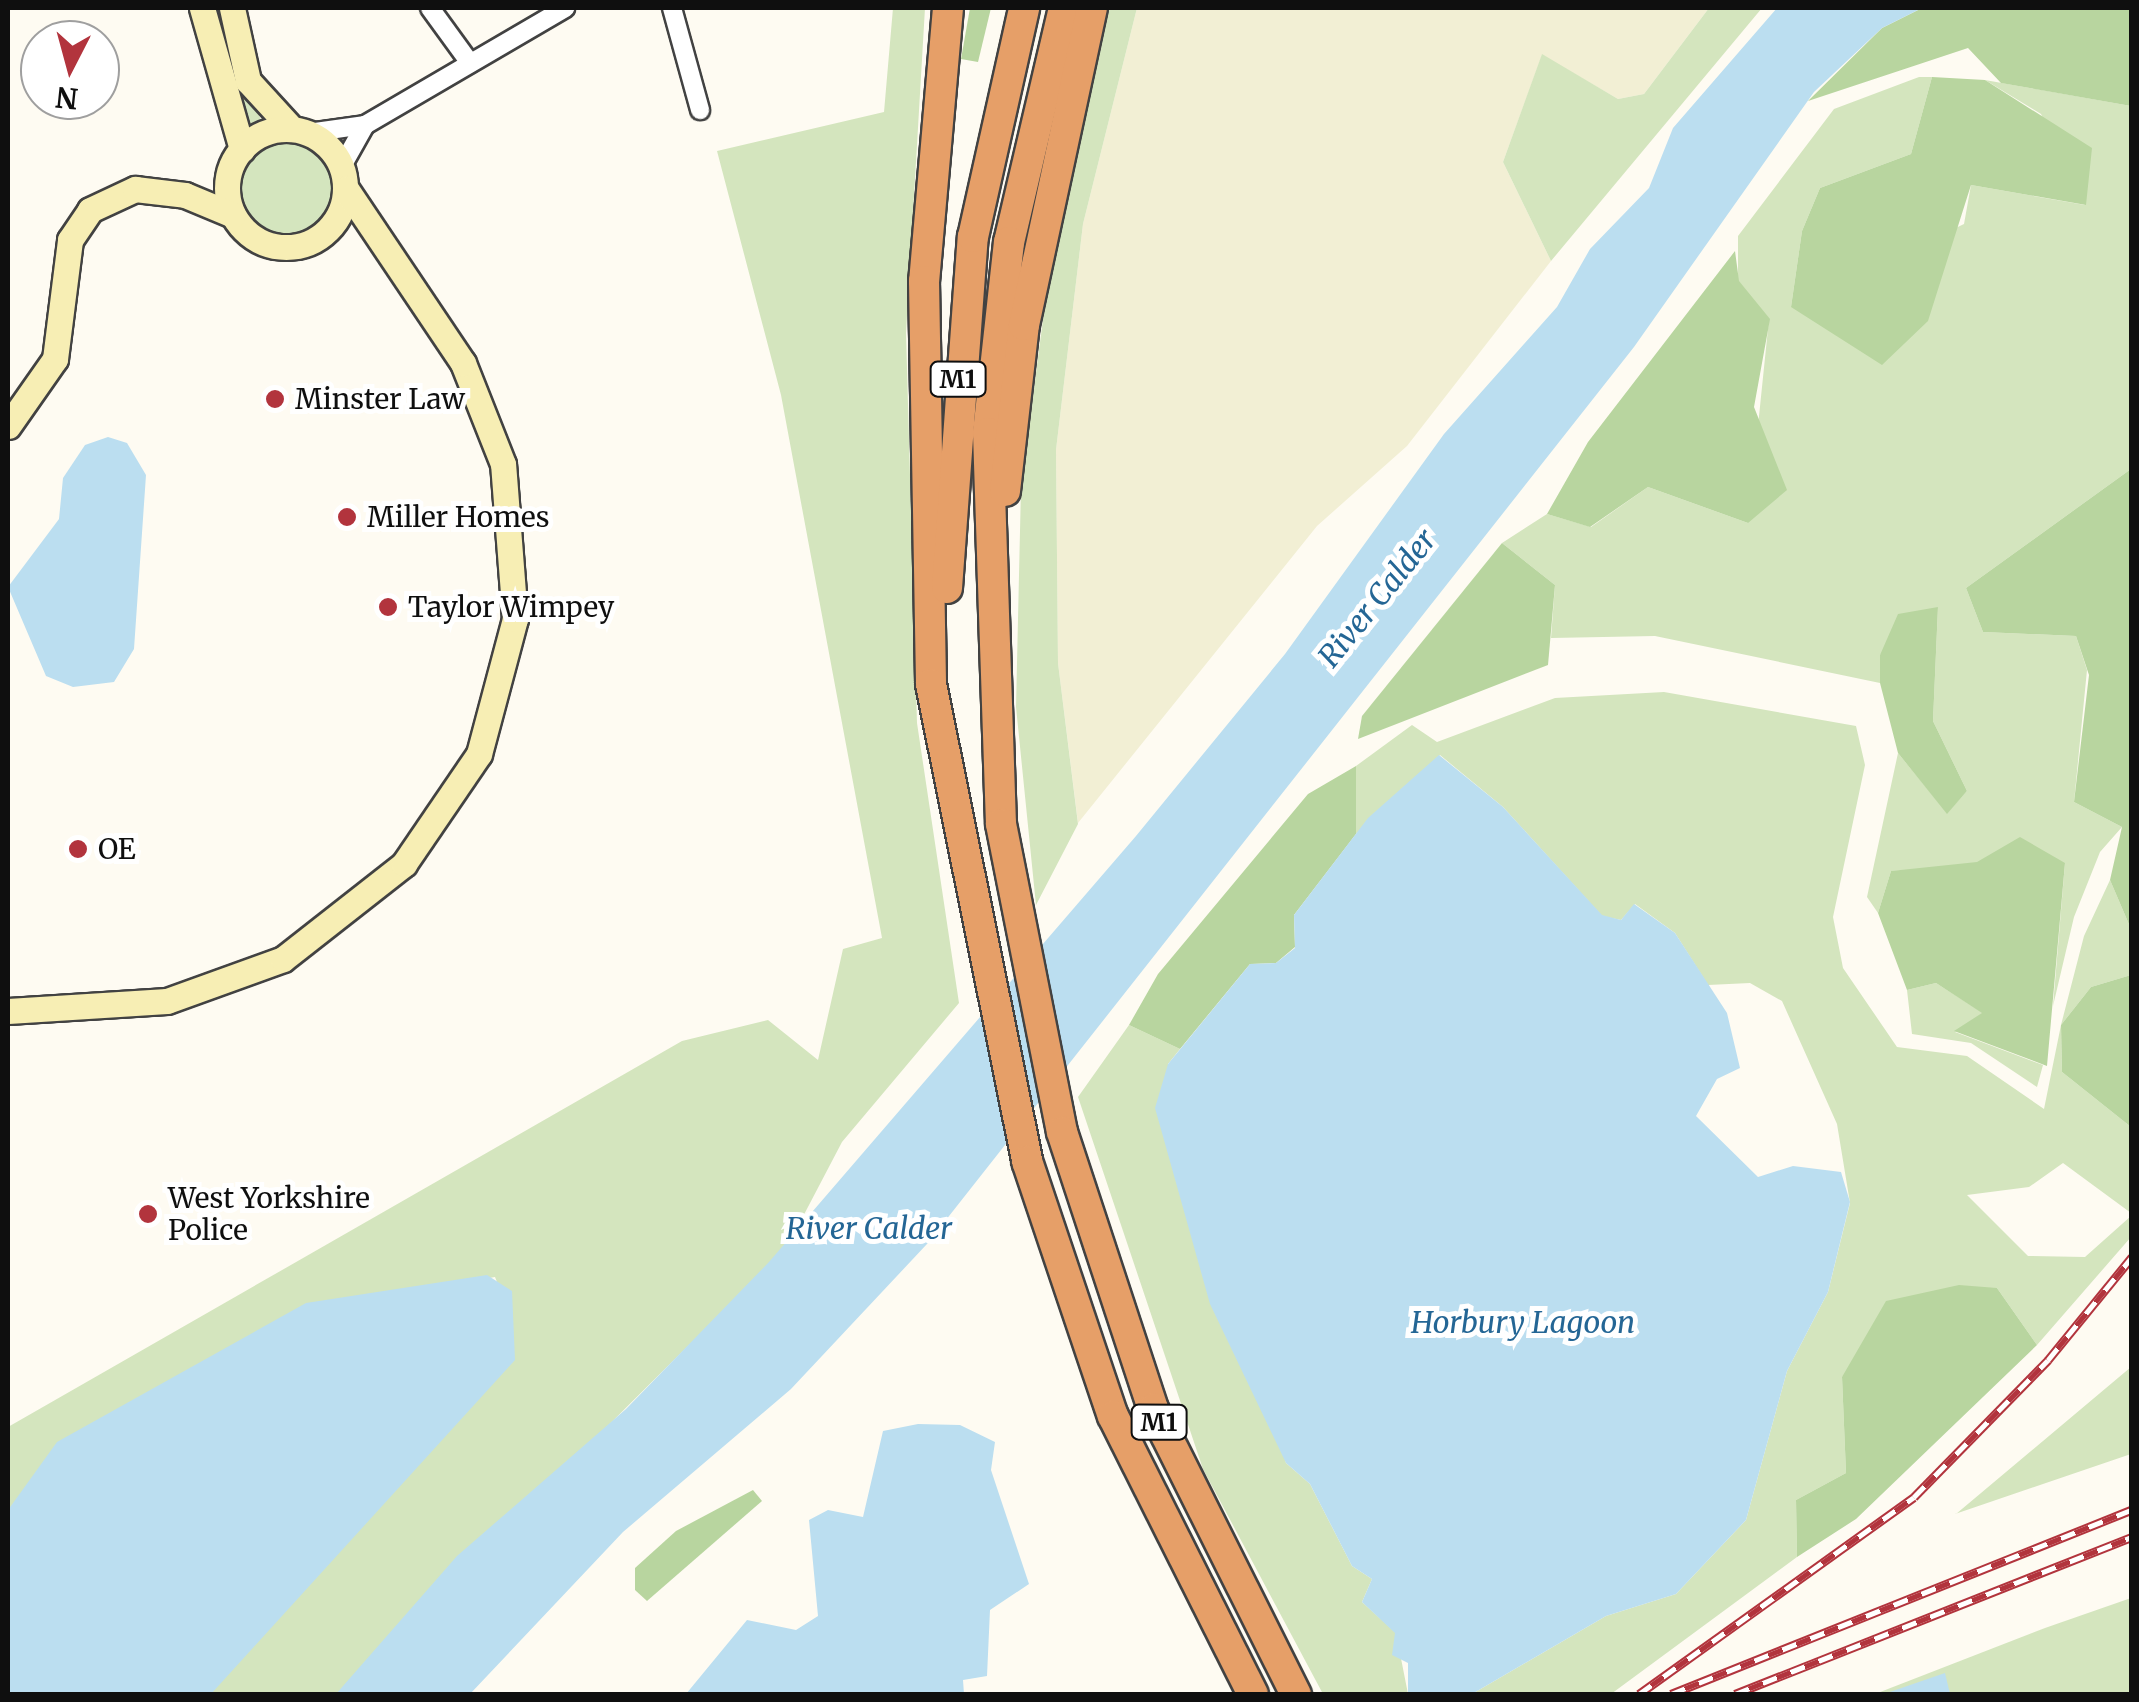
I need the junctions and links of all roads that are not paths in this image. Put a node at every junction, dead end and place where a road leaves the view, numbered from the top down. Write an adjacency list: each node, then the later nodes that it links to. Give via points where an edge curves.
1 (202, 8): 14 (street)
2 (232, 8): 13 (street, via 248,81)
3 (430, 8): 10 (street)
4 (565, 8): 10 (street)
5 (672, 8): 11 (street)
6 (948, 8): 23 (highway, via 924,281 932,684)
7 (1024, 8): 23 (highway, M1, via 973,236 952,432)
8 (1064, 8): 22 (highway, M1, via 1007,262 988,433)
9 (1092, 8): 22 (highway, via 1024,326)
10 (470, 64): 12 (street)
11 (700, 110)
12 (365, 126): 13 (street); 16 (street)
13 (300, 131): 14 (street); 16 (street)
14 (242, 149): 15 (street)
15 (228, 176): 17 (street); 18 (street)
16 (344, 178): 19 (street, via 339,217); 20 (street)
17 (185, 195): 18 (street); 21 (street, via 135,189 90,210 70,240 55,359)
18 (234, 215): 19 (street, via 271,246)
19 (319, 238): 20 (street)
20 (381, 252): 24 (street, via 464,363 511,500 512,648 478,754 404,864 284,959 168,1001)
21 (8, 426)
22 (991, 627): 26 (highway, M1, via 1009,881 1062,1132 1153,1409)
23 (950, 756): 25 (highway, M1, via 974,916 1027,1161 1113,1416)
24 (8, 1011)
25 (1253, 1694)
26 (1296, 1694)

